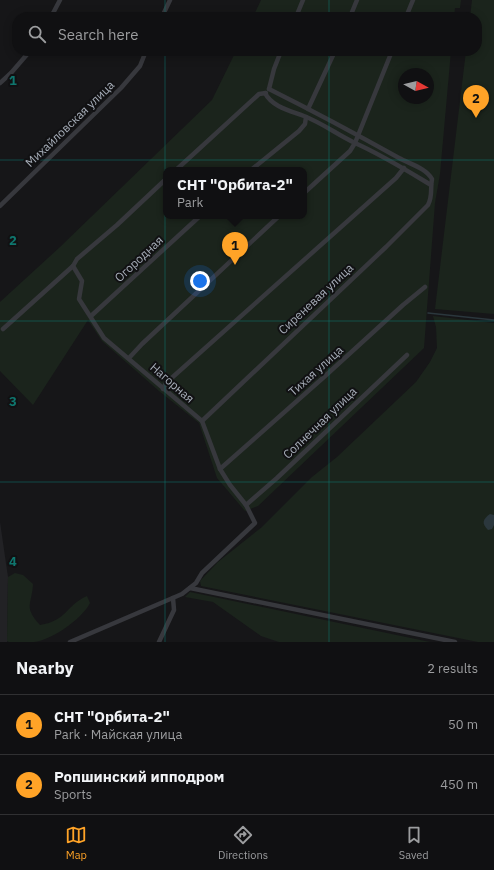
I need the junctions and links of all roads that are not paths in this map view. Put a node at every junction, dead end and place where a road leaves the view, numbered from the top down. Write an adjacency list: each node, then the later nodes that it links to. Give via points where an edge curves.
1 (60, 0): 6 (street)
2 (170, 0): 7 (street)
3 (303, 0): 8 (street)
4 (357, 0): 9 (street)
5 (413, 0): 10 (street)
6 (54, 12)
7 (164, 12)
8 (298, 12)
9 (352, 12)
10 (408, 12)
11 (26, 56): 16 (street)
12 (144, 56): 28 (street, Михайловская улица, via 140,66 121,88)
13 (279, 56): 17 (street)
14 (333, 56): 18 (street)
15 (390, 56): 20 (street)
16 (0, 83)
17 (267, 91): 18 (street); 19 (street, via 270,100); 22 (street, via 259,94)
18 (308, 109): 20 (street)
19 (306, 117): 21 (street); 23 (street, via 305,124 299,131)
20 (359, 135): 21 (street); 26 (street, via 425,171 432,179)
21 (355, 143): 24 (street); 27 (street, via 350,151)
22 (179, 167)
23 (255, 167)
24 (404, 168): 26 (street); 37 (street, via 396,178 166,383)
25 (163, 182): 31 (street, via 77,259)
26 (431, 184): 38 (street, Сиреневая улица, via 432,197 428,205)
27 (307, 190)
28 (0, 206)
29 (197, 219): 33 (street, Огородная)
30 (276, 219): 36 (street)
31 (73, 266): 33 (street, Нагорная, via 82,281 79,299); 34 (street)
32 (425, 287): 39 (street, Тихая улица)
33 (91, 316): 36 (street, Нагорная, via 104,338)
34 (3, 329)
35 (406, 355): 40 (street, Солнечная улица)
36 (130, 358): 37 (street, Нагорная)
37 (163, 389): 38 (street, Нагорная)
38 (202, 421): 39 (street, Нагорная)
39 (220, 468): 40 (street, Нагорная)
40 (246, 505): 41 (street, Нагорная, via 255,523 202,573)
41 (190, 588): 42 (street); 45 (street)
42 (173, 598): 43 (street); 44 (street, via 174,610)
43 (70, 642)
44 (159, 642)
45 (455, 642)

